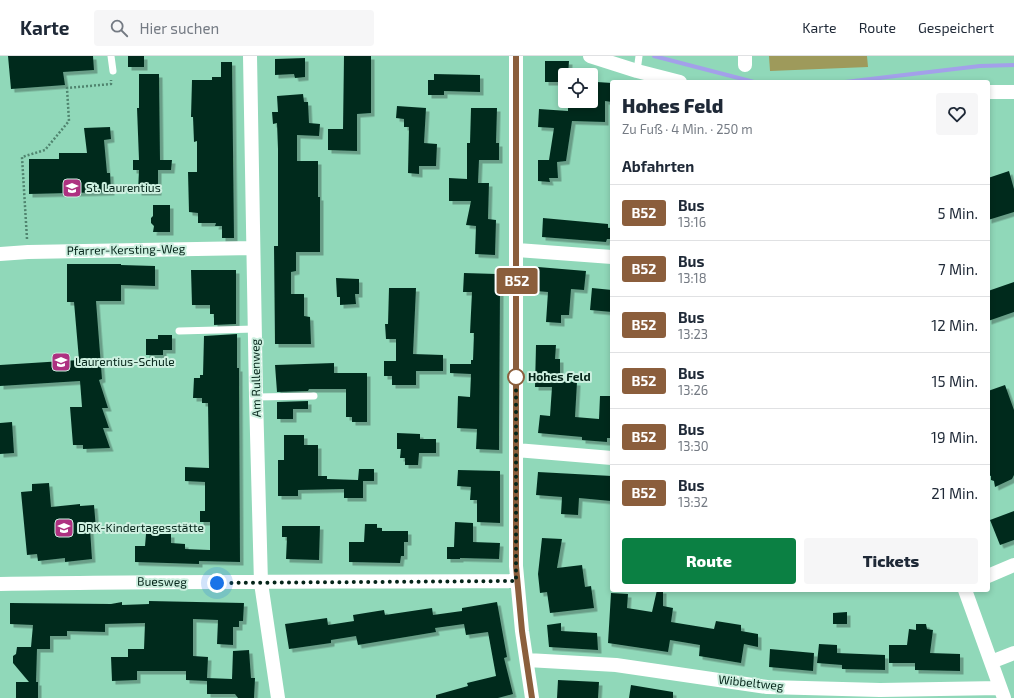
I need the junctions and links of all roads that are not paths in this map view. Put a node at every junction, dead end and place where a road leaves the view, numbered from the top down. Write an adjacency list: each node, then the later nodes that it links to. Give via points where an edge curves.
1 (111, 56): 6 (lane)
2 (250, 56): 10 (street, Am Rullenweg)
3 (516, 56): 11 (street)
4 (590, 56): 5 (street)
5 (639, 63): 7 (street)
6 (112, 71)
7 (676, 80)
8 (990, 92): 9 (street)
9 (1014, 92)
10 (253, 248): 12 (street, Pfarrer-Kersting-Weg); 14 (street, Am Rullenweg)
11 (517, 250): 13 (street); 18 (street)
12 (0, 254)
13 (610, 257)
14 (255, 328): 15 (lane); 17 (street, Am Rullenweg)
15 (179, 331)
16 (314, 396): 17 (lane)
17 (256, 397): 23 (street, Am Rullenweg)
18 (516, 450): 19 (street); 22 (street)
19 (610, 458)
20 (1014, 565): 21 (street)
21 (990, 575)
22 (516, 581): 23 (street, Buesweg); 27 (street)
23 (261, 583): 24 (street, Buesweg); 30 (street, Am Rullenweg)
24 (0, 584)
25 (966, 592): 28 (street)
26 (1014, 653): 28 (street)
27 (527, 660): 29 (street, Wibbeltweg, via 616,665 767,687); 31 (street)
28 (991, 662): 29 (street)
29 (1002, 693)
30 (278, 698)
31 (532, 698)

